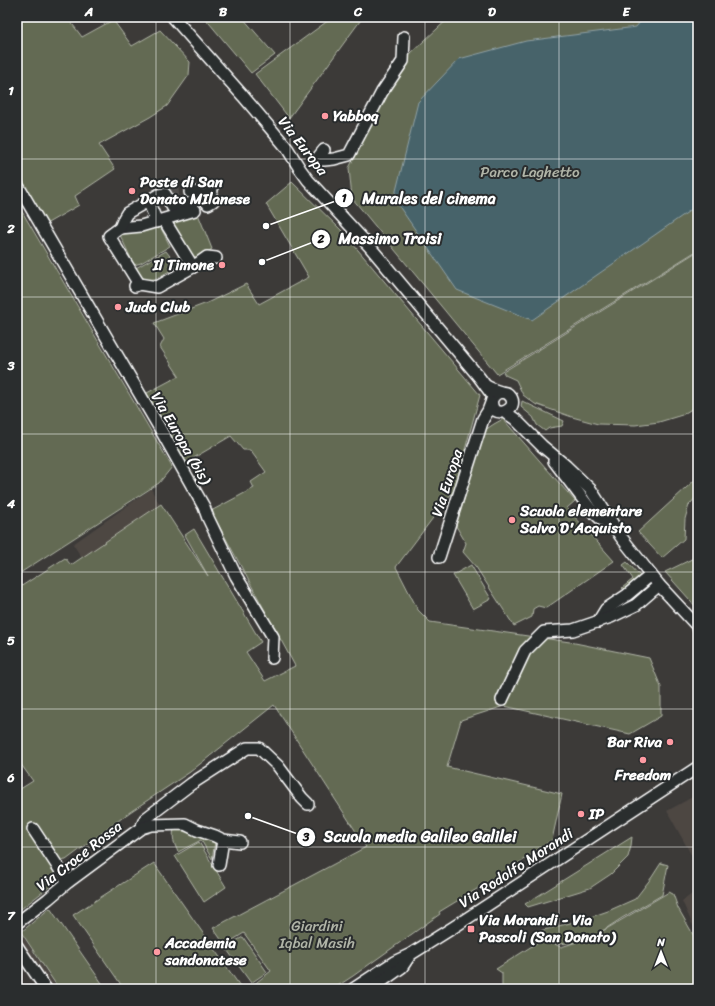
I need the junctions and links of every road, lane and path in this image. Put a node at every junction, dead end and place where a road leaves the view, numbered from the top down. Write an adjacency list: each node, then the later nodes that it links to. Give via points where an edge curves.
1 (173, 17): 12 (street, Via Europa, via 287,148 308,180 370,247)
2 (404, 37): 3 (street, via 403,61 382,92 349,154 334,159 316,160)
3 (324, 150)
4 (17, 184): 20 (street, Via Europa (bis), via 204,507 236,576 273,637)
5 (190, 192): 6 (street, via 209,196 182,208 173,208 166,194)
6 (148, 201): 8 (street); 9 (street, via 128,213)
7 (195, 210): 8 (street)
8 (160, 221): 9 (street); 11 (street)
9 (120, 228): 11 (street, via 109,236 137,285 157,287)
10 (216, 258): 11 (street, via 207,257)
11 (193, 267)
12 (495, 397): 13 (street, Via Europa, via 494,410); 13 (street, Via Europa, via 507,393 511,398 512,401); 14 (street, Via Europa)
13 (506, 411): 14 (street); 16 (street, Via Europa, via 542,446 591,510 602,520 612,524)
14 (483, 419): 15 (street, Via Europa)
15 (439, 557)
16 (651, 575): 17 (street, Via Europa); 18 (street, via 606,609)
17 (659, 586): 18 (street, via 636,605); 19 (street, Via Europa)
18 (598, 622): 21 (street, via 573,630 544,632 525,651)
19 (698, 627)
20 (272, 658)
21 (502, 700)
22 (698, 767): 32 (street, Via Rodolfo Morandi)
23 (308, 804): 24 (street, via 278,766 259,748 247,748 191,784 145,819)
24 (141, 828): 26 (street, via 151,825 185,824); 29 (street, Via Croce Rossa)
25 (33, 829): 29 (street)
26 (223, 840): 27 (street); 28 (street)
27 (240, 842)
28 (219, 866)
29 (68, 882): 30 (street, Via Croce Rossa)
30 (17, 924)
31 (17, 946): 33 (street)
32 (406, 956): 36 (street, Via Rodolfo Morandi); 37 (street, Via Rodolfo Morandi); 38 (street, Via Rodolfo Morandi, via 402,967)
33 (20, 959): 34 (street); 35 (street)
34 (38, 989)
35 (46, 989)
36 (353, 989)
37 (364, 989)
38 (371, 989)

